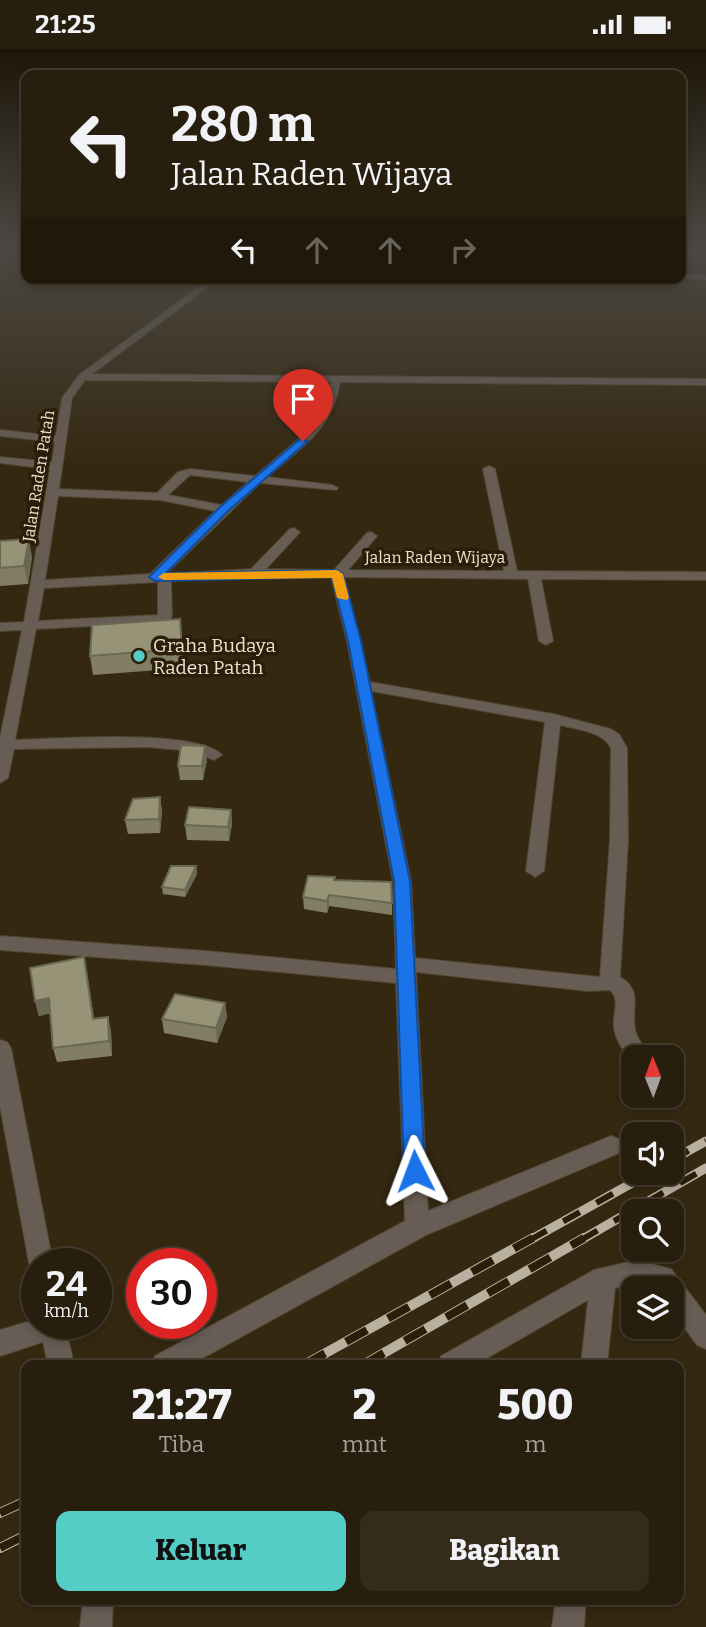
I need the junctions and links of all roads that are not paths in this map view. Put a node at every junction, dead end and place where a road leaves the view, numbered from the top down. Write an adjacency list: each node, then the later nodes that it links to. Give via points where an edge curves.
1 (157, 322): 2 (street, Jalan Raden Patah)
2 (82, 377): 3 (street); 8 (street, Jalan Raden Patah, via 67,398)
3 (335, 380): 4 (street); 12 (street, via 331,406 312,433)
4 (706, 382)
5 (28, 424): 7 (street)
6 (0, 433): 7 (street)
7 (16, 434): 8 (street)
8 (59, 439): 10 (street, Jalan Raden Patah)
9 (0, 460): 10 (street)
10 (56, 467): 14 (street, Jalan Raden Patah)
11 (489, 469): 21 (street)
12 (260, 478): 13 (street); 15 (street, via 190,472 182,474); 16 (street)
13 (332, 488)
14 (51, 492): 15 (street); 25 (street, Jalan Raden Patah)
15 (160, 497): 16 (street)
16 (224, 509): 24 (street)
17 (294, 532): 19 (street)
18 (371, 536): 20 (street)
19 (255, 573): 20 (street, Jalan Raden Wijaya); 24 (street, Jalan Raden Wijaya)
20 (337, 574): 21 (street, Jalan Raden Wijaya); 29 (street)
21 (510, 575): 22 (street, Jalan Raden Wijaya)
22 (534, 576): 23 (street, Jalan Raden Wijaya); 28 (street)
23 (706, 576)
24 (160, 577): 25 (street, Jalan Raden Wijaya); 26 (street, via 162,619)
25 (38, 584): 26 (street, Jalan Raden Patah)
26 (28, 624): 27 (street); 31 (street, Jalan Raden Patah)
27 (0, 627)
28 (545, 641)
29 (363, 685): 30 (street); 36 (street, via 402,881)
30 (553, 719): 34 (street); 37 (street, via 605,732 619,748)
31 (3, 744): 32 (street, via 147,742 195,747); 33 (street, Jalan Raden Patah)
32 (214, 755)
33 (0, 778)
34 (535, 871)
35 (0, 943): 36 (street)
36 (405, 971): 37 (street, via 603,985); 41 (street)
37 (610, 981): 38 (street, via 624,989 624,1028)
38 (631, 1045)
39 (0, 1048): 42 (street)
40 (611, 1146): 41 (street)
41 (417, 1227): 51 (street)
42 (38, 1248)
43 (657, 1276): 44 (street, via 637,1272)
44 (603, 1278): 52 (street); 53 (street)
45 (684, 1306): 47 (street)
46 (21, 1336): 49 (street)
47 (706, 1336)
48 (56, 1339): 50 (street)
49 (0, 1343)
50 (60, 1360)
51 (173, 1360)
52 (459, 1360)
53 (595, 1360)
54 (98, 1605): 56 (street)
55 (570, 1605): 57 (street)
56 (96, 1627)
57 (568, 1627)

